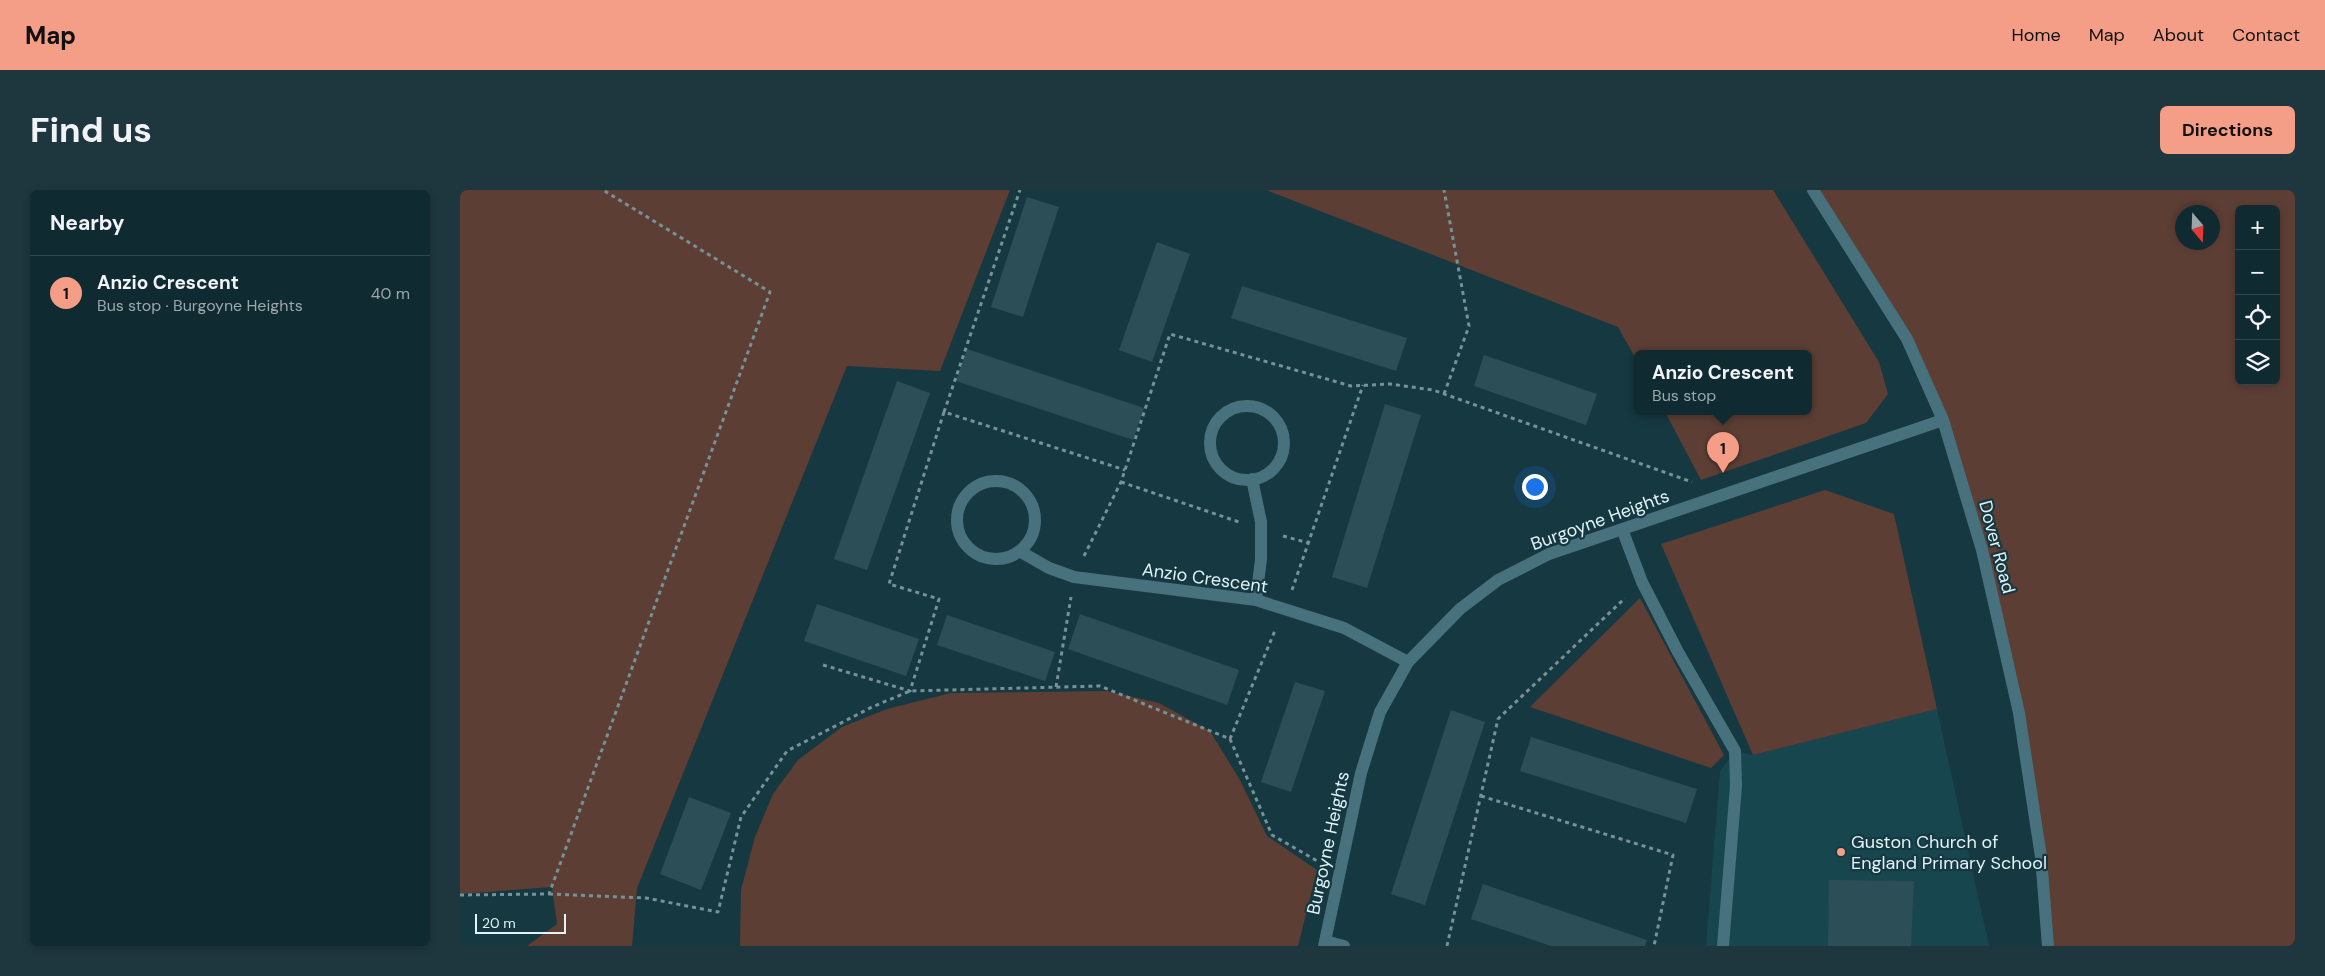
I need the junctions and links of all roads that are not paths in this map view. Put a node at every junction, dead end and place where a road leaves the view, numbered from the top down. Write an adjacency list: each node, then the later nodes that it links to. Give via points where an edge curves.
1 (1813, 190): 2 (street, Dover Road, via 1906,339)
2 (1943, 420): 4 (street, Burgoyne Heights); 11 (street, Dover Road, via 1982,550 2020,713 2041,857)
3 (1252, 479): 3 (street, via 1239,479 1227,474 1218,466 1210,442 1212,429 1219,418 1241,406 1254,406 1276,419 1284,443 1274,467); 6 (street, via 1261,529)
4 (1622, 529): 7 (street, Burgoyne Heights, via 1549,554 1498,580 1460,609); 10 (street, via 1642,582 1735,751 1736,786)
5 (1021, 552): 5 (street, via 1009,558 982,558 961,539 957,512 972,489 998,481 1023,491 1032,502 1036,529); 6 (street, Anzio Crescent, via 1048,568 1074,577)
6 (1256, 600): 7 (street, Anzio Crescent, via 1344,628)
7 (1408, 662): 8 (street, Burgoyne Heights, via 1378,721 1361,773)
8 (1324, 943): 9 (street)
9 (1344, 946)
10 (1723, 946)
11 (2048, 946)

